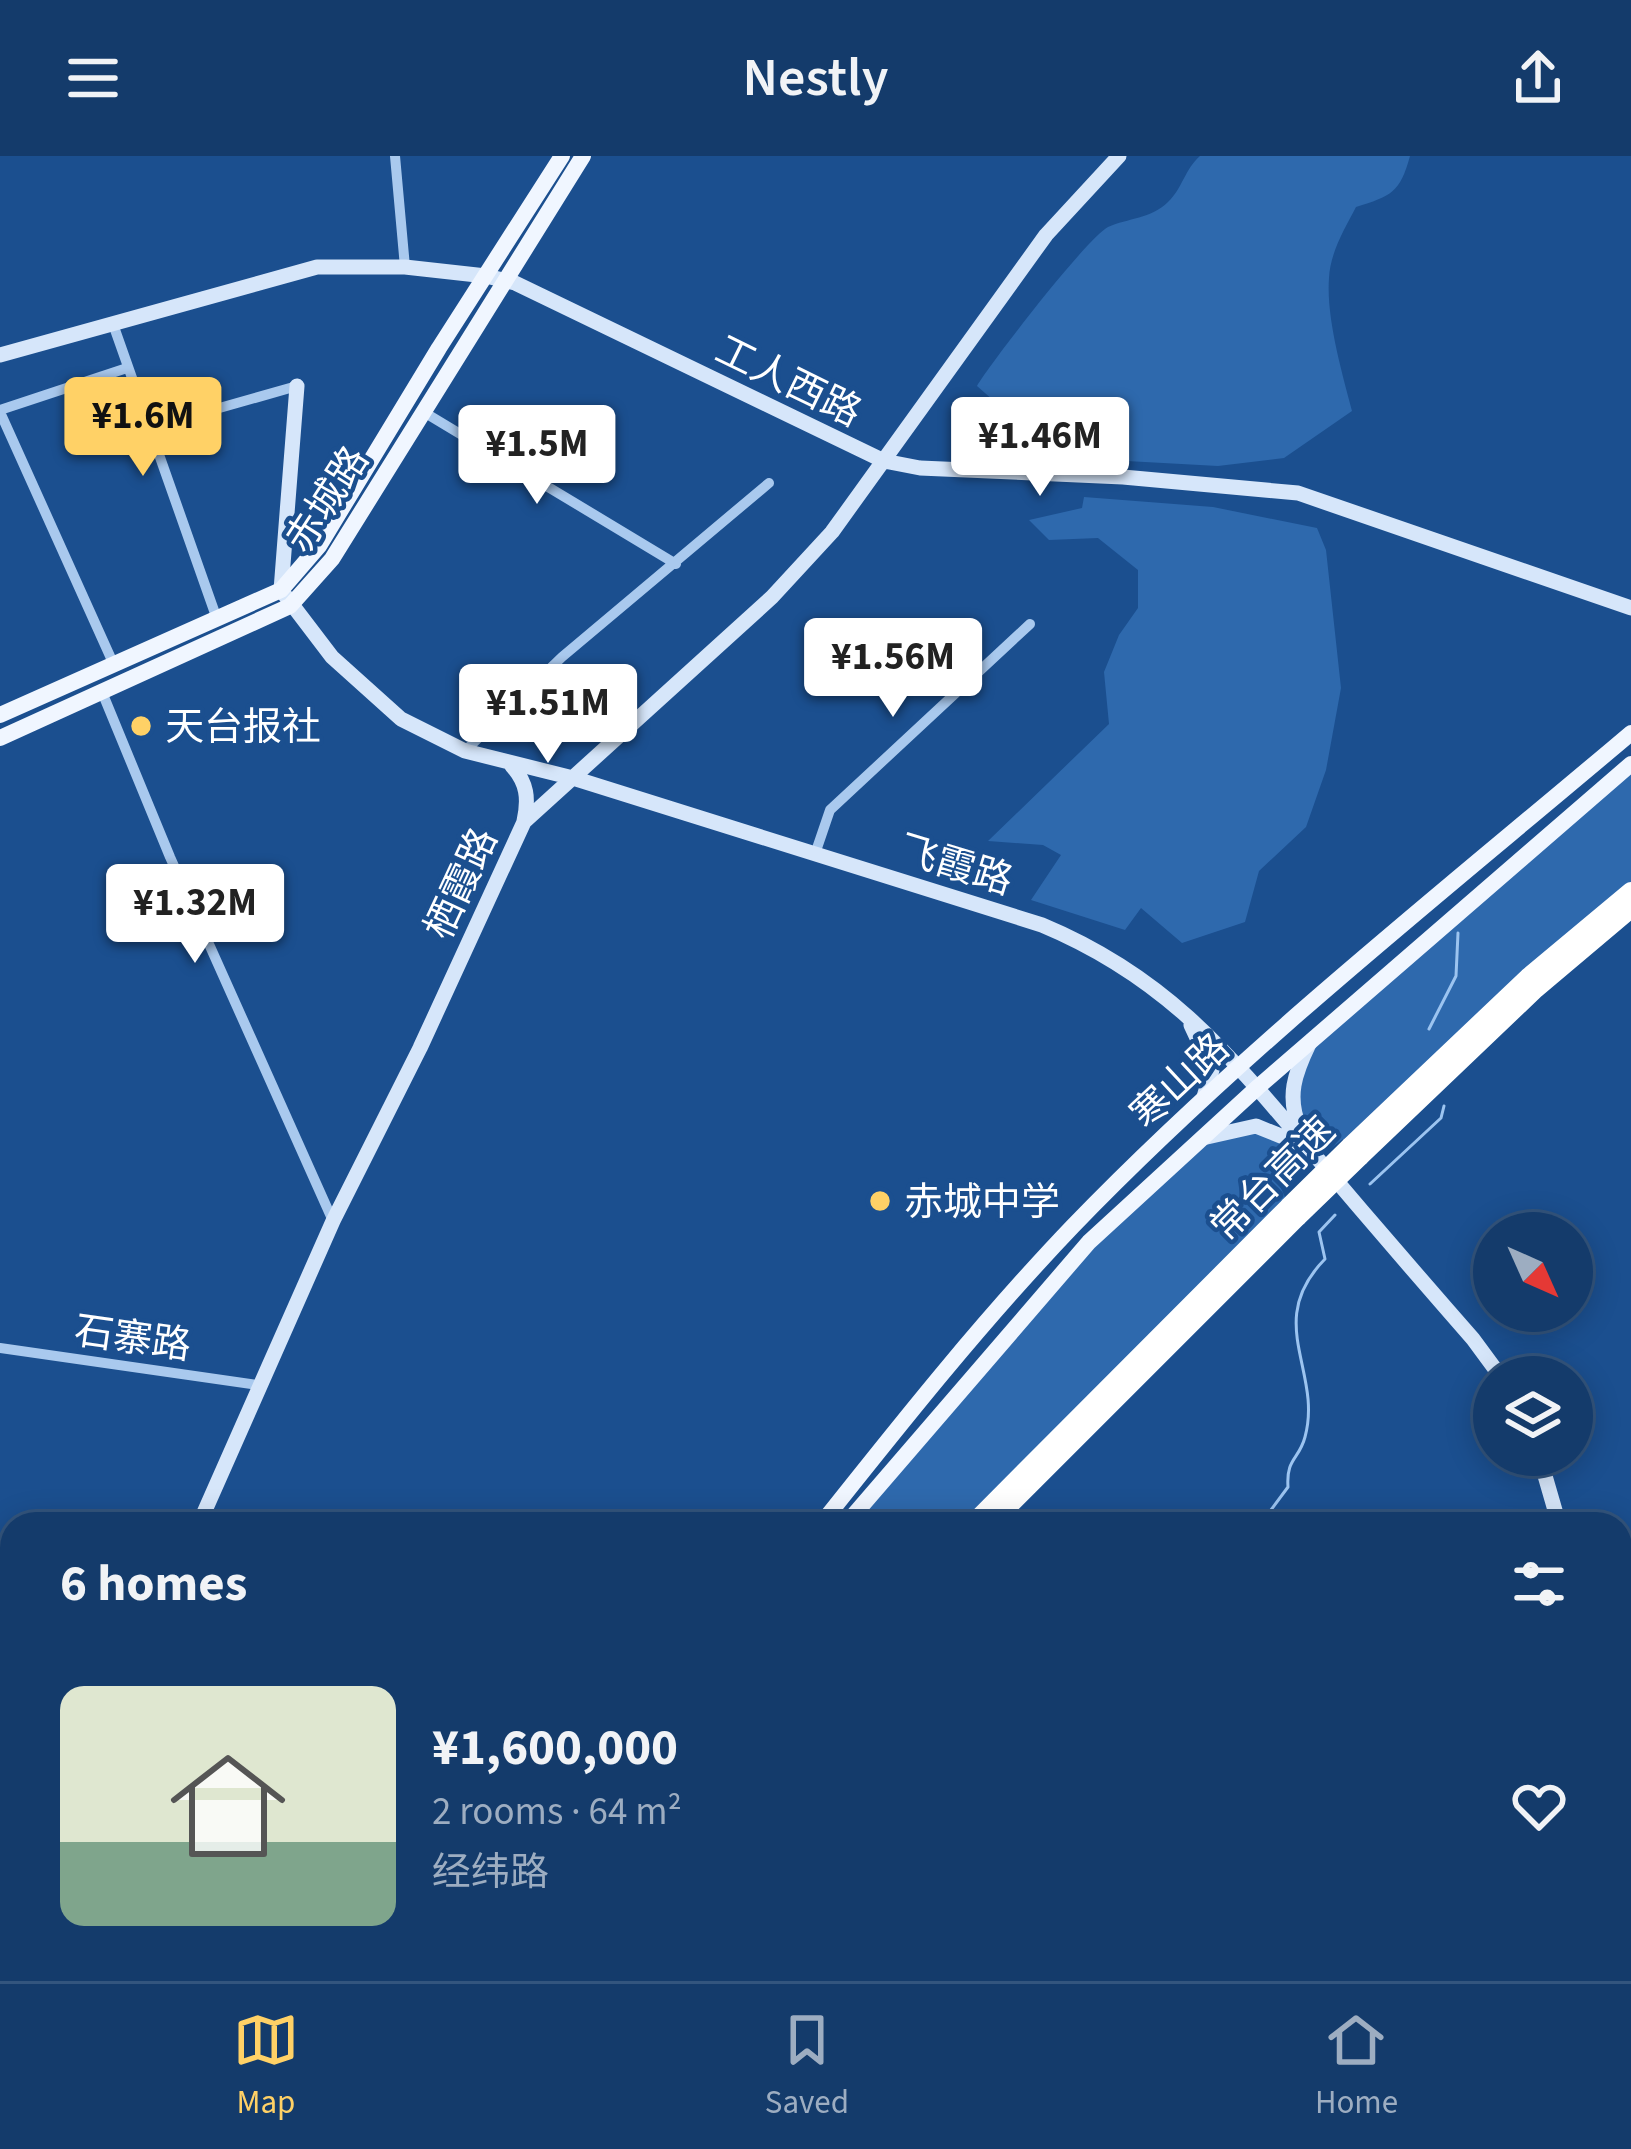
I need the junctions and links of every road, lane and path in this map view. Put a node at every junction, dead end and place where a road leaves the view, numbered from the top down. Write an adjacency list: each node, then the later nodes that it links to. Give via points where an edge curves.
1 (394, 156): 5 (street)
2 (562, 156): 6 (main road, 赤城路)
3 (583, 156): 7 (main road, 赤城路)
4 (1119, 156): 16 (main road, 栖霞路, via 1046,235)
5 (405, 267): 6 (main road, 工人西路); 8 (main road, 工人西路, via 317,267)
6 (486, 276): 7 (main road, 工人西路); 15 (main road, 赤城路)
7 (506, 280): 13 (main road, 赤城路); 16 (main road, 工人西路)
8 (112, 324): 9 (main road, 工人西路); 10 (street)
9 (0, 355)
10 (127, 368): 12 (street); 14 (street)
11 (297, 386): 14 (street); 19 (main road)
12 (0, 411): 23 (street)
13 (422, 411): 15 (main road, 赤城路); 18 (street)
14 (149, 428): 21 (street)
15 (381, 459): 19 (main road, 赤城路)
16 (884, 461): 20 (main road, 工人西路, via 1298,493); 33 (main road, 栖霞路, via 772,597)
17 (769, 483): 18 (street)
18 (676, 564): 30 (street, via 562,657)
19 (285, 598): 21 (main road, 赤城路); 24 (main road, 赤城路); 30 (main road, 飞霞路, via 332,656 401,719)
20 (1631, 608)
21 (218, 619): 23 (main road, 赤城路)
22 (1030, 624): 35 (street, via 830,810)
23 (114, 665): 25 (main road, 赤城路)
24 (102, 692): 27 (main road, 赤城路); 49 (street)
25 (31, 701): 26 (main road, 赤城路); 27 (main road)
26 (0, 715)
27 (40, 720): 29 (main road, 赤城路)
28 (1631, 734): 41 (main road, 寒山路)
29 (0, 738)
30 (465, 752): 31 (main road, 飞霞路)
31 (510, 764): 33 (main road, 飞霞路); 34 (main road, via 523,778)
32 (1631, 764): 39 (main road, 寒山路)
33 (573, 778): 34 (main road, 栖霞路); 35 (main road, 飞霞路)
34 (524, 823): 49 (main road, 栖霞路)
35 (815, 854): 38 (main road, 飞霞路, via 1086,943)
36 (1631, 892): 47 (highway, 常台高速, via 1528,977)
37 (1631, 909): 47 (highway, 常台高速)
38 (1183, 1012): 40 (main road, 飞霞路); 44 (main road, via 1212,1070)
39 (1311, 1040): 43 (main road, 寒山路); 46 (main road, via 1293,1076 1292,1111)
40 (1219, 1044): 41 (main road, via 1247,1051); 42 (main road, 飞霞路)
41 (1265, 1045): 42 (main road, 寒山路)
42 (1240, 1066): 43 (main road, 飞霞路); 44 (main road, 寒山路)
43 (1258, 1087): 45 (main road, 寒山路); 46 (main road, 飞霞路)
44 (1200, 1104): 55 (main road, 寒山路, via 1073,1227)
45 (1198, 1140): 46 (main road, via 1256,1126); 56 (main road, 寒山路, via 1089,1242)
46 (1308, 1148): 51 (main road, 飞霞路)
47 (1355, 1151): 48 (highway, 常台高速, bridge)
48 (1294, 1211): 57 (highway, 常台高速); 58 (highway, 常台高速)
49 (333, 1221): 52 (main road, 栖霞路)
50 (0, 1348): 52 (street, 石寨路)
51 (1484, 1356)
52 (258, 1385): 54 (main road, 栖霞路)
53 (1544, 1476): 59 (main road)
54 (204, 1512)
55 (831, 1512)
56 (856, 1512)
57 (984, 1512)
58 (1004, 1512)
59 (1555, 1512)

